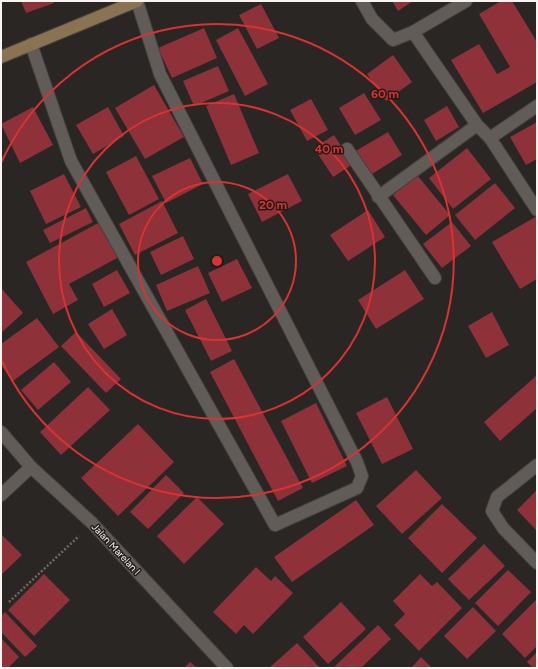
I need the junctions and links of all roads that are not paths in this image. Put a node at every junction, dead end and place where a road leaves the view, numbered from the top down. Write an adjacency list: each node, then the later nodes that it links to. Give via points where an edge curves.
1 (137, 1): 5 (street); 5 (street, via 160,74 362,476 357,488 275,524 71,161)
2 (362, 1): 4 (street, via 372,19 393,40)
3 (466, 1): 4 (street)
4 (413, 32): 8 (street)
5 (32, 44): 6 (street)
6 (1, 57)
7 (537, 106): 9 (street)
8 (477, 125): 9 (street); 11 (street)
9 (490, 138): 12 (street)
10 (347, 149): 11 (street)
11 (378, 197): 13 (street)
12 (537, 210)
13 (436, 278)
14 (1, 432): 16 (street, Jalan Marelan I)
15 (537, 466): 18 (street, via 497,497 492,511 503,528)
16 (31, 467): 17 (street); 19 (street, Jalan Marelan I, via 92,523)
17 (1, 495)
18 (537, 563)
19 (228, 668)

